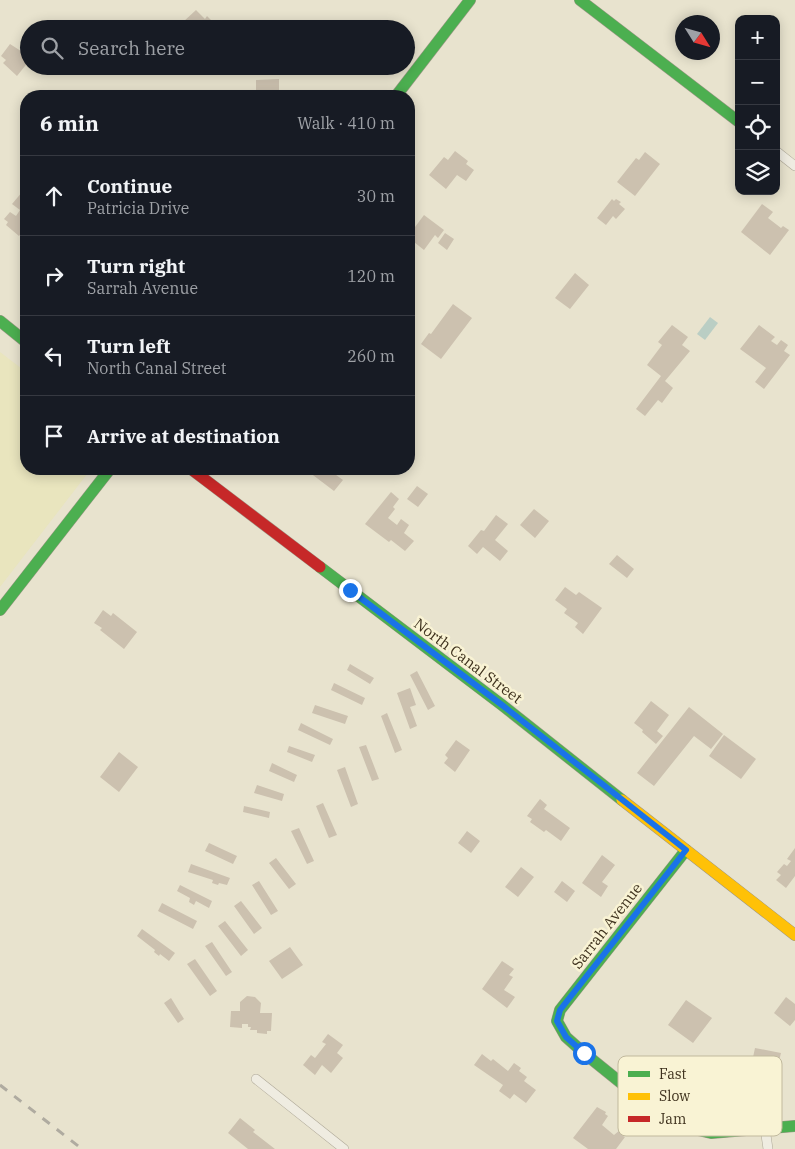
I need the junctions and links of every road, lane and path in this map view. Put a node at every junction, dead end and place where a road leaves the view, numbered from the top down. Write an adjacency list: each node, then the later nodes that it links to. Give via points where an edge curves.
1 (470, 0): 3 (street)
2 (580, 0): 6 (street)
3 (415, 71)
4 (412, 75): 5 (street)
5 (401, 90)
6 (735, 119)
7 (780, 154): 8 (street)
8 (795, 166)
9 (0, 321): 10 (street)
10 (20, 337)
11 (105, 475): 13 (street)
12 (199, 475): 14 (street, North Canal Street, via 502,705)
13 (0, 610)
14 (686, 850): 15 (street, North Canal Street); 17 (street, Sarrah Avenue, via 560,1010 557,1021 566,1037)
15 (795, 935)
16 (256, 1079): 21 (street)
17 (618, 1080)
18 (795, 1126): 19 (street)
19 (782, 1127)
20 (766, 1136): 22 (street)
21 (344, 1149)
22 (768, 1149)

